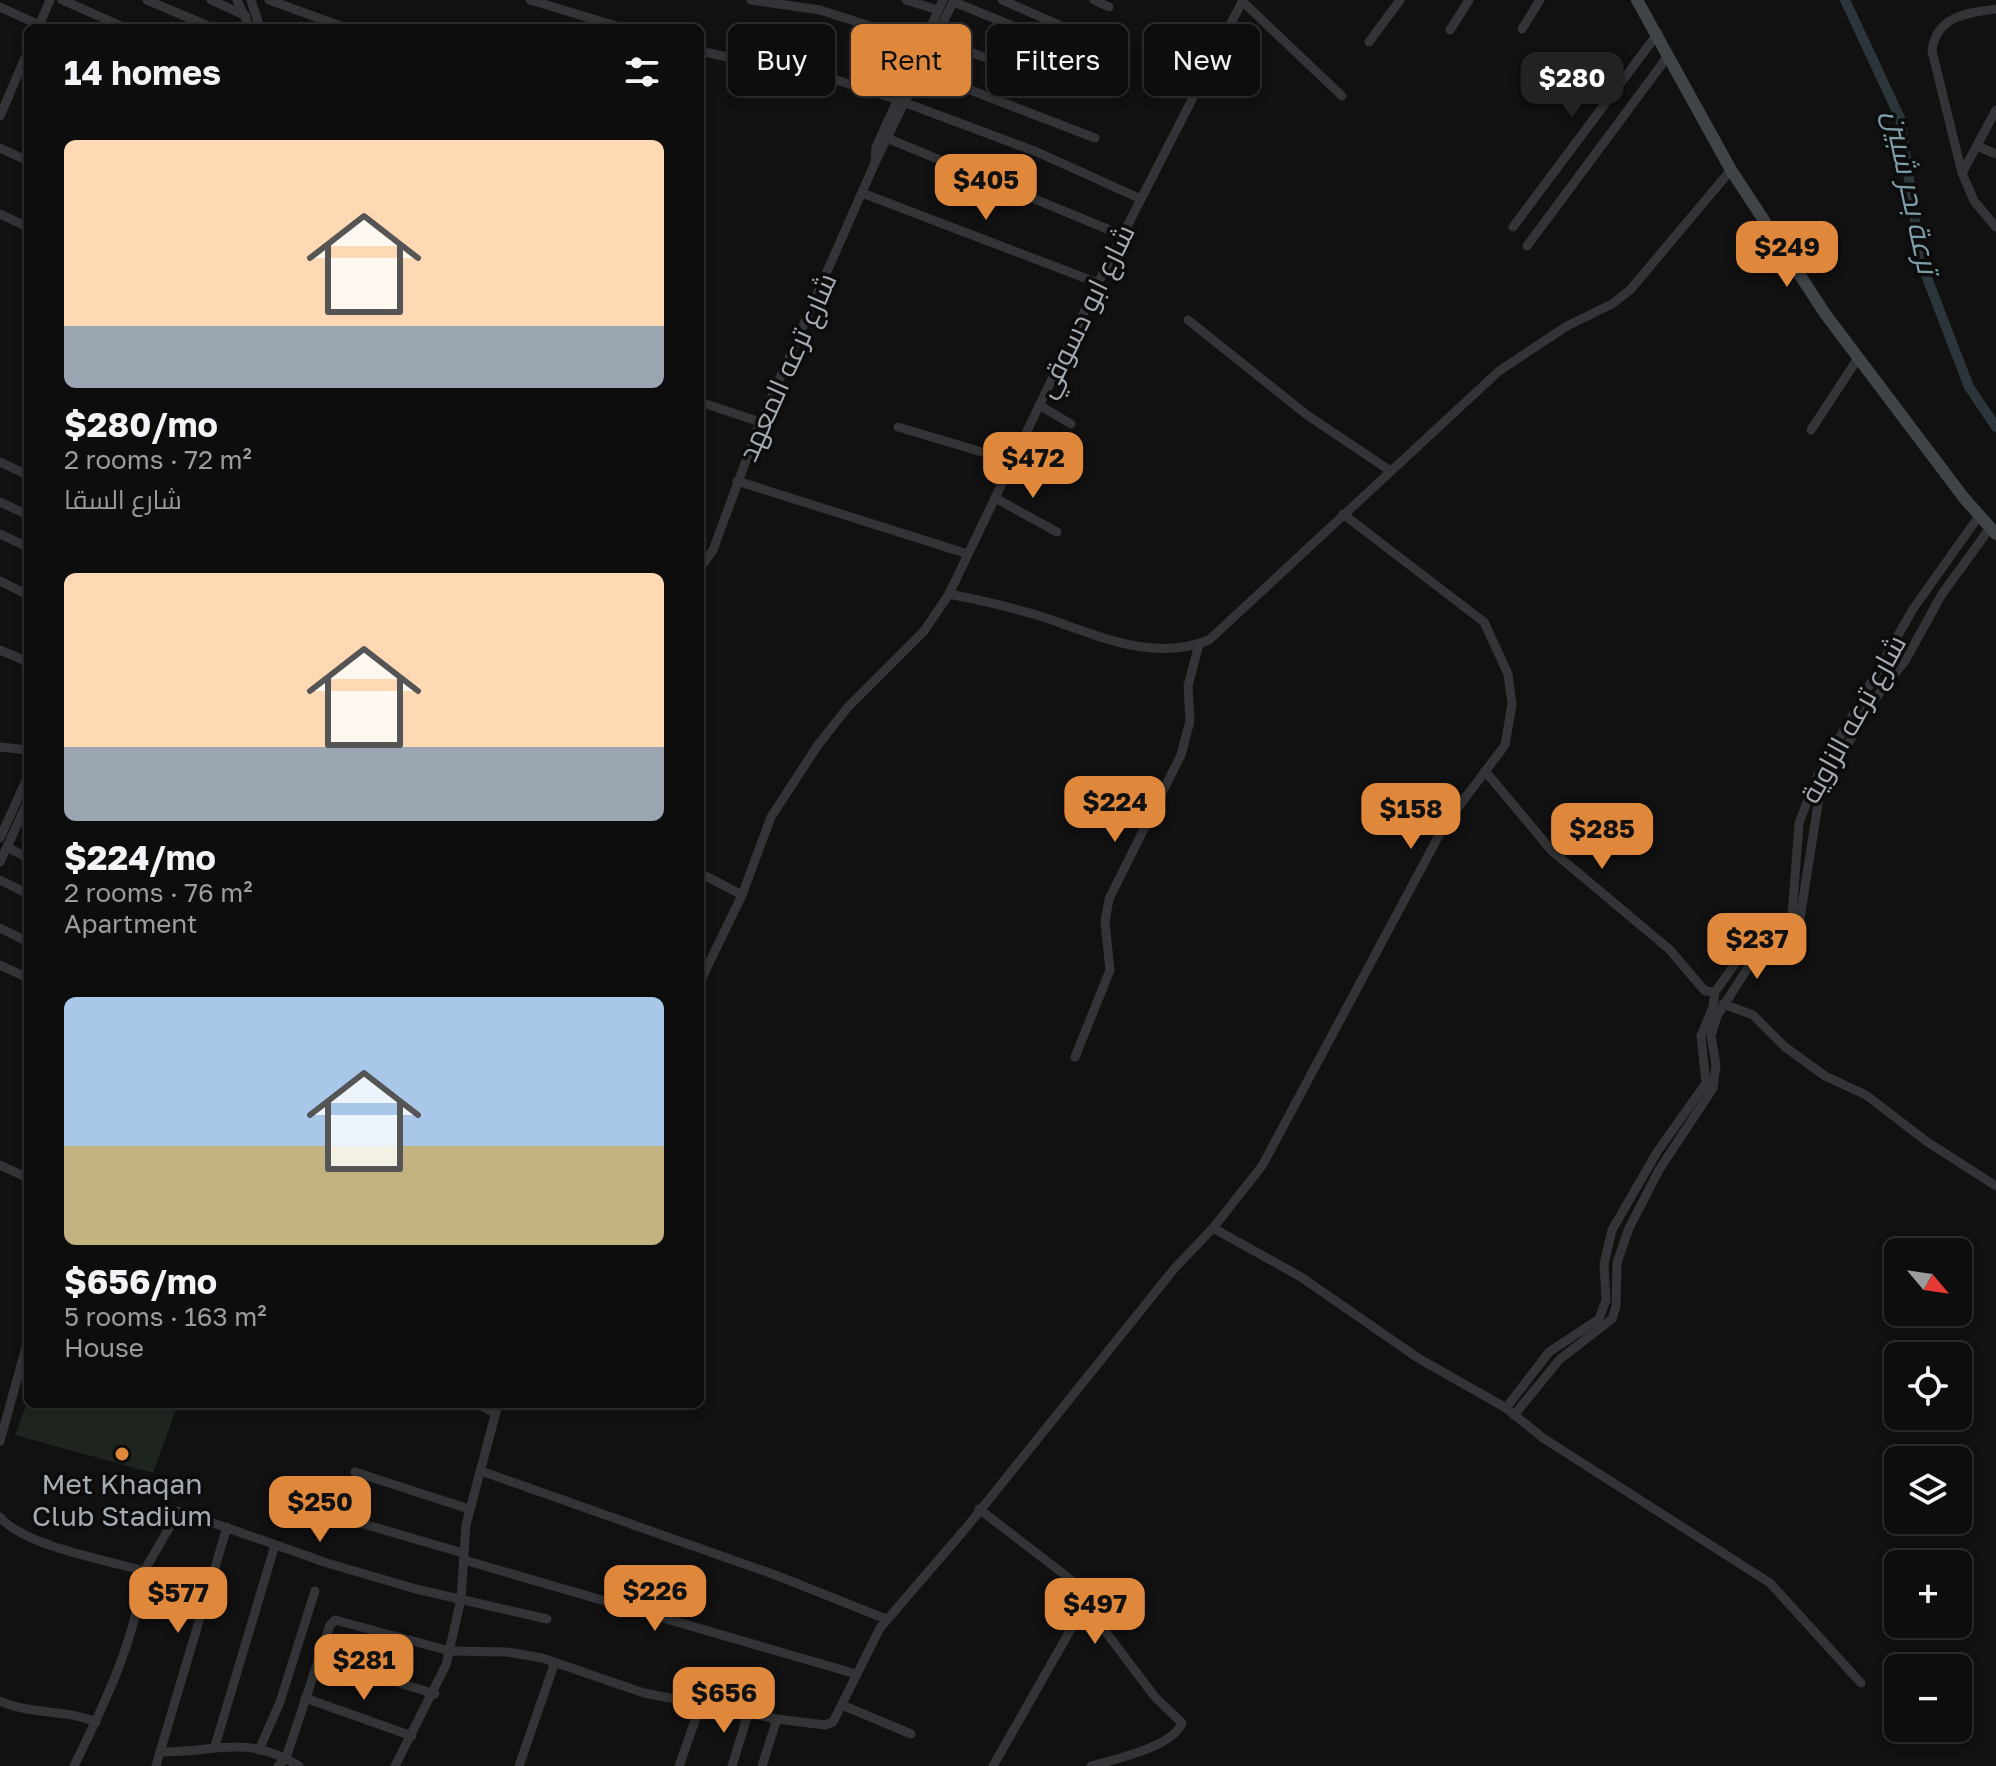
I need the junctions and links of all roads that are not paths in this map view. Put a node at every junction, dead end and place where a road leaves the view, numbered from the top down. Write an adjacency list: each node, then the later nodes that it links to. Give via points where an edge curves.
1 (50, 0): 30 (street)
2 (62, 0): 31 (street)
3 (147, 0): 32 (street)
4 (211, 0): 27 (street)
5 (237, 0): 27 (street)
6 (251, 0): 34 (street)
7 (269, 0): 35 (street)
8 (530, 0): 36 (street)
9 (751, 0): 21 (street)
10 (906, 0): 25 (street)
11 (943, 0): 25 (street, شارع ترعه المعهد)
12 (1002, 0): 41 (street)
13 (1094, 0): 23 (street)
14 (1243, 0): 52 (street); 66 (street, شارع ابو دسوقي)
15 (1400, 0): 45 (street)
16 (1469, 0): 43 (street)
17 (1540, 0): 42 (street)
18 (1637, 0): 44 (main road)
19 (1978, 0): 26 (street)
20 (954, 1): 39 (street, شارع ترعه المعهد); 40 (street)
21 (800, 3): 37 (street)
22 (0, 7): 29 (street)
23 (1109, 7)
24 (1996, 9): 26 (street)
25 (938, 10): 28 (street, شارع ترعه المعهد)
26 (1971, 12): 64 (street, via 1946,23 1932,51)
27 (246, 16): 33 (street)
28 (932, 23): 38 (street)
29 (35, 24)
30 (42, 24)
31 (117, 24)
32 (204, 24)
33 (249, 24)
34 (259, 24)
35 (335, 24)
36 (610, 24)
37 (865, 24)
38 (935, 24)
39 (943, 24)
40 (1009, 24)
41 (1057, 24)
42 (1522, 29)
43 (1450, 30)
44 (1658, 33): 47 (main road); 69 (street)
45 (1369, 42)
46 (704, 52): 53 (street, via 785,63)
47 (1668, 56): 63 (main road); 72 (street)
48 (24, 60): 55 (street)
49 (971, 90): 56 (street)
50 (904, 96): 53 (street, شارع ترعه المعهد)
51 (905, 96): 53 (street, شارع ترعه المعهد)
52 (1342, 96)
53 (902, 101): 57 (street, شارع ترعه المعهد); 62 (street, شارع ترعه المعهد, via 876,147); 66 (street, via 1037,152)
54 (1995, 115): 58 (street)
55 (0, 116)
56 (1095, 138)
57 (889, 139): 62 (street, شارع ترعه المعهد); 71 (street)
58 (1977, 146): 60 (street); 64 (street)
59 (0, 148): 61 (street)
60 (1996, 154)
61 (24, 159)
62 (874, 165): 65 (street, شارع ترعه المعهد)
63 (1731, 170): 75 (main road); 84 (street, via 1630,290 1499,371)
64 (1962, 173): 70 (street, via 1974,201)
65 (862, 193): 73 (street); 78 (street, شارع ترعه المعهد)
66 (1141, 199): 71 (street, شارع ابو دسوقي)
67 (0, 214): 68 (street)
68 (24, 225)
69 (1513, 227)
70 (1996, 227)
71 (1122, 235): 73 (street, شارع ابو دسوقي)
72 (1527, 246)
73 (1098, 283): 77 (street, شارع ابو دسوقي)
74 (1188, 320): 84 (street, via 1307,415)
75 (1858, 358): 81 (street); 91 (main road)
76 (704, 403): 78 (street)
77 (1039, 405): 79 (street); 82 (street, شارع ابو دسوقي)
78 (760, 422): 86 (street, شارع ترعه المعهد)
79 (1071, 424)
80 (898, 427): 82 (street)
81 (1811, 430)
82 (1012, 461): 87 (street, شارع ابو دسوقي)
83 (0, 462): 85 (street)
84 (1389, 470): 90 (street)
85 (24, 473)
86 (737, 481): 96 (street); 97 (street, شارع ترعه المعهد)
87 (995, 498): 93 (street); 96 (street, شارع ابو دسوقي)
88 (0, 502): 89 (street)
89 (24, 513)
90 (1343, 514): 101 (street, via 1219,633); 106 (street, via 1463,603 1484,622 1497,645 1508,674 1510,728 1505,745)
91 (1979, 516): 92 (main road); 122 (street, شارع ترعه الزاوية, via 1917,604 1816,779 1799,823 1795,903 1789,921 1742,954)
92 (1993, 531): 123 (street, شارع ترعه الزاوية, via 1942,594 1905,661 1867,709 1819,798 1805,899 1796,926 1751,963)
93 (1057, 532)
94 (0, 534): 95 (street)
95 (24, 545)
96 (968, 554): 100 (street, شارع ابو دسوقي)
97 (704, 562)
98 (0, 581): 99 (street)
99 (24, 593)
100 (949, 594): 101 (street, via 998,604 1130,647); 116 (street, شارع ابو دسوقي, via 930,624 818,745 771,817)
101 (1199, 644): 124 (street, via 1188,686 1187,736 1109,899 1105,922 1110,970)
102 (0, 650): 103 (street)
103 (24, 660)
104 (0, 747): 105 (street)
105 (24, 750)
106 (1485, 771): 122 (street, via 1552,851 1669,949 1705,991); 128 (street, via 1444,826 1262,1166)
107 (24, 789): 108 (street)
108 (15, 819): 109 (street); 110 (street)
109 (0, 838)
110 (7, 847): 111 (street); 112 (street)
111 (24, 856)
112 (0, 862)
113 (704, 875): 116 (street)
114 (0, 880): 115 (street)
115 (24, 892)
116 (742, 895): 120 (street, شارع ابو دسوقي)
117 (0, 928): 118 (street)
118 (24, 940)
119 (0, 965): 121 (street)
120 (704, 974)
121 (24, 976)
122 (1715, 992): 131 (street, شارع ترعه الزاوية, via 1701,1036 1706,1083 1657,1152 1612,1230 1604,1264 1604,1309 1592,1326 1549,1352)
123 (1723, 1004): 127 (street, via 1753,1015 1815,1069 1866,1095); 131 (street, شارع ترعه الزاوية, via 1712,1029 1713,1088 1659,1170 1629,1228 1617,1263 1612,1319 1560,1359)
124 (1075, 1057)
125 (0, 1165): 126 (street)
126 (24, 1176)
127 (1996, 1186)
128 (1213, 1228): 131 (street, via 1301,1277 1418,1358); 136 (street)
129 (24, 1354): 132 (street)
130 (496, 1408): 133 (street)
131 (1510, 1411): 152 (street, via 1543,1438 1770,1583)
132 (0, 1441)
133 (481, 1471): 135 (street); 147 (street)
134 (355, 1472): 135 (street)
135 (469, 1509): 141 (street)
136 (979, 1509): 145 (street, via 1078,1585); 147 (street)
137 (329, 1514): 141 (street)
138 (0, 1517): 142 (street, via 43,1541)
139 (227, 1527): 140 (street); 142 (street, via 176,1512); 165 (street)
140 (275, 1545): 144 (street); 163 (street)
141 (463, 1556): 144 (street); 151 (street)
142 (144, 1571): 160 (street, via 126,1650)
143 (315, 1591): 164 (street)
144 (461, 1599): 146 (street); 148 (street)
145 (1088, 1599): 176 (street); 177 (street, via 1102,1627 1155,1697 1182,1723 1151,1747)
146 (547, 1619)
147 (886, 1619): 151 (street)
148 (450, 1651): 149 (street, via 335,1620); 150 (street, via 507,1652); 153 (street)
149 (320, 1658): 153 (street); 154 (street)
150 (555, 1662): 156 (street, via 623,1688); 172 (street)
151 (856, 1674): 157 (street)
152 (1861, 1683)
153 (435, 1694): 162 (street)
154 (305, 1698): 162 (street); 166 (street)
155 (0, 1701): 160 (street)
156 (701, 1704): 158 (street); 173 (street)
157 (842, 1705): 159 (street, via 828,1724); 161 (street)
158 (748, 1714): 159 (street); 174 (street)
159 (777, 1719): 175 (street)
160 (96, 1722): 167 (street)
161 (911, 1734)
162 (412, 1736): 171 (street)
163 (215, 1746): 164 (street); 165 (street)
164 (259, 1750): 166 (street)
165 (160, 1752): 168 (street)
166 (286, 1758): 169 (street); 170 (street)
167 (74, 1766)
168 (156, 1766)
169 (278, 1766)
170 (299, 1766)
171 (395, 1766)
172 (519, 1766)
173 (679, 1766)
174 (732, 1766)
175 (762, 1766)
176 (993, 1766)
177 (1091, 1766)

